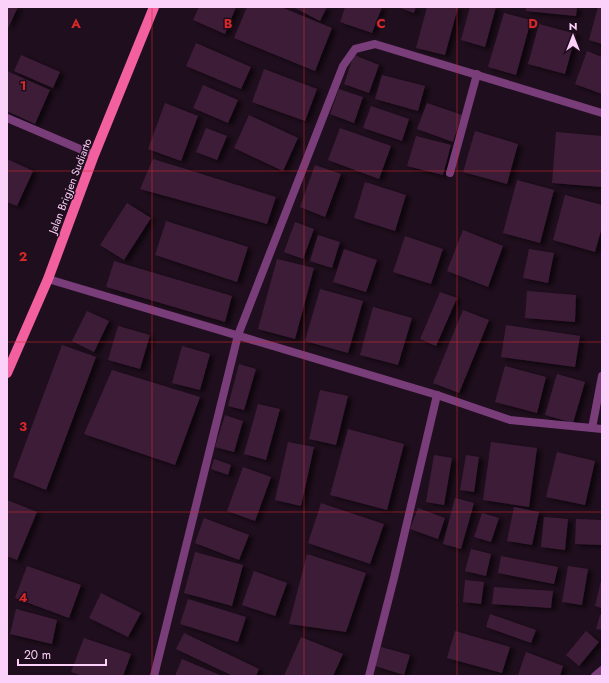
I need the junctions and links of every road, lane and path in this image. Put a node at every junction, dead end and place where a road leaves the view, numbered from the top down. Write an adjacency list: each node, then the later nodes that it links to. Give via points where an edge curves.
1 (154, 7): 5 (main road, Jalan Brigjen Sudiarto)
2 (477, 74): 3 (street); 6 (street); 8 (street, via 375,44 355,49 343,66)
3 (602, 113)
4 (7, 118): 5 (street)
5 (94, 155): 7 (main road, Jalan Brigjen Sudiarto)
6 (450, 173)
7 (48, 279): 8 (street); 9 (main road, Jalan Brigjen Sudiarto)
8 (238, 335): 11 (street); 15 (street)
9 (7, 373)
10 (602, 376): 12 (street)
11 (437, 395): 12 (street, via 510,420); 16 (street)
12 (592, 428): 13 (street)
13 (602, 429)
14 (602, 670): 17 (street)
15 (154, 676)
16 (369, 676)
17 (596, 676)

